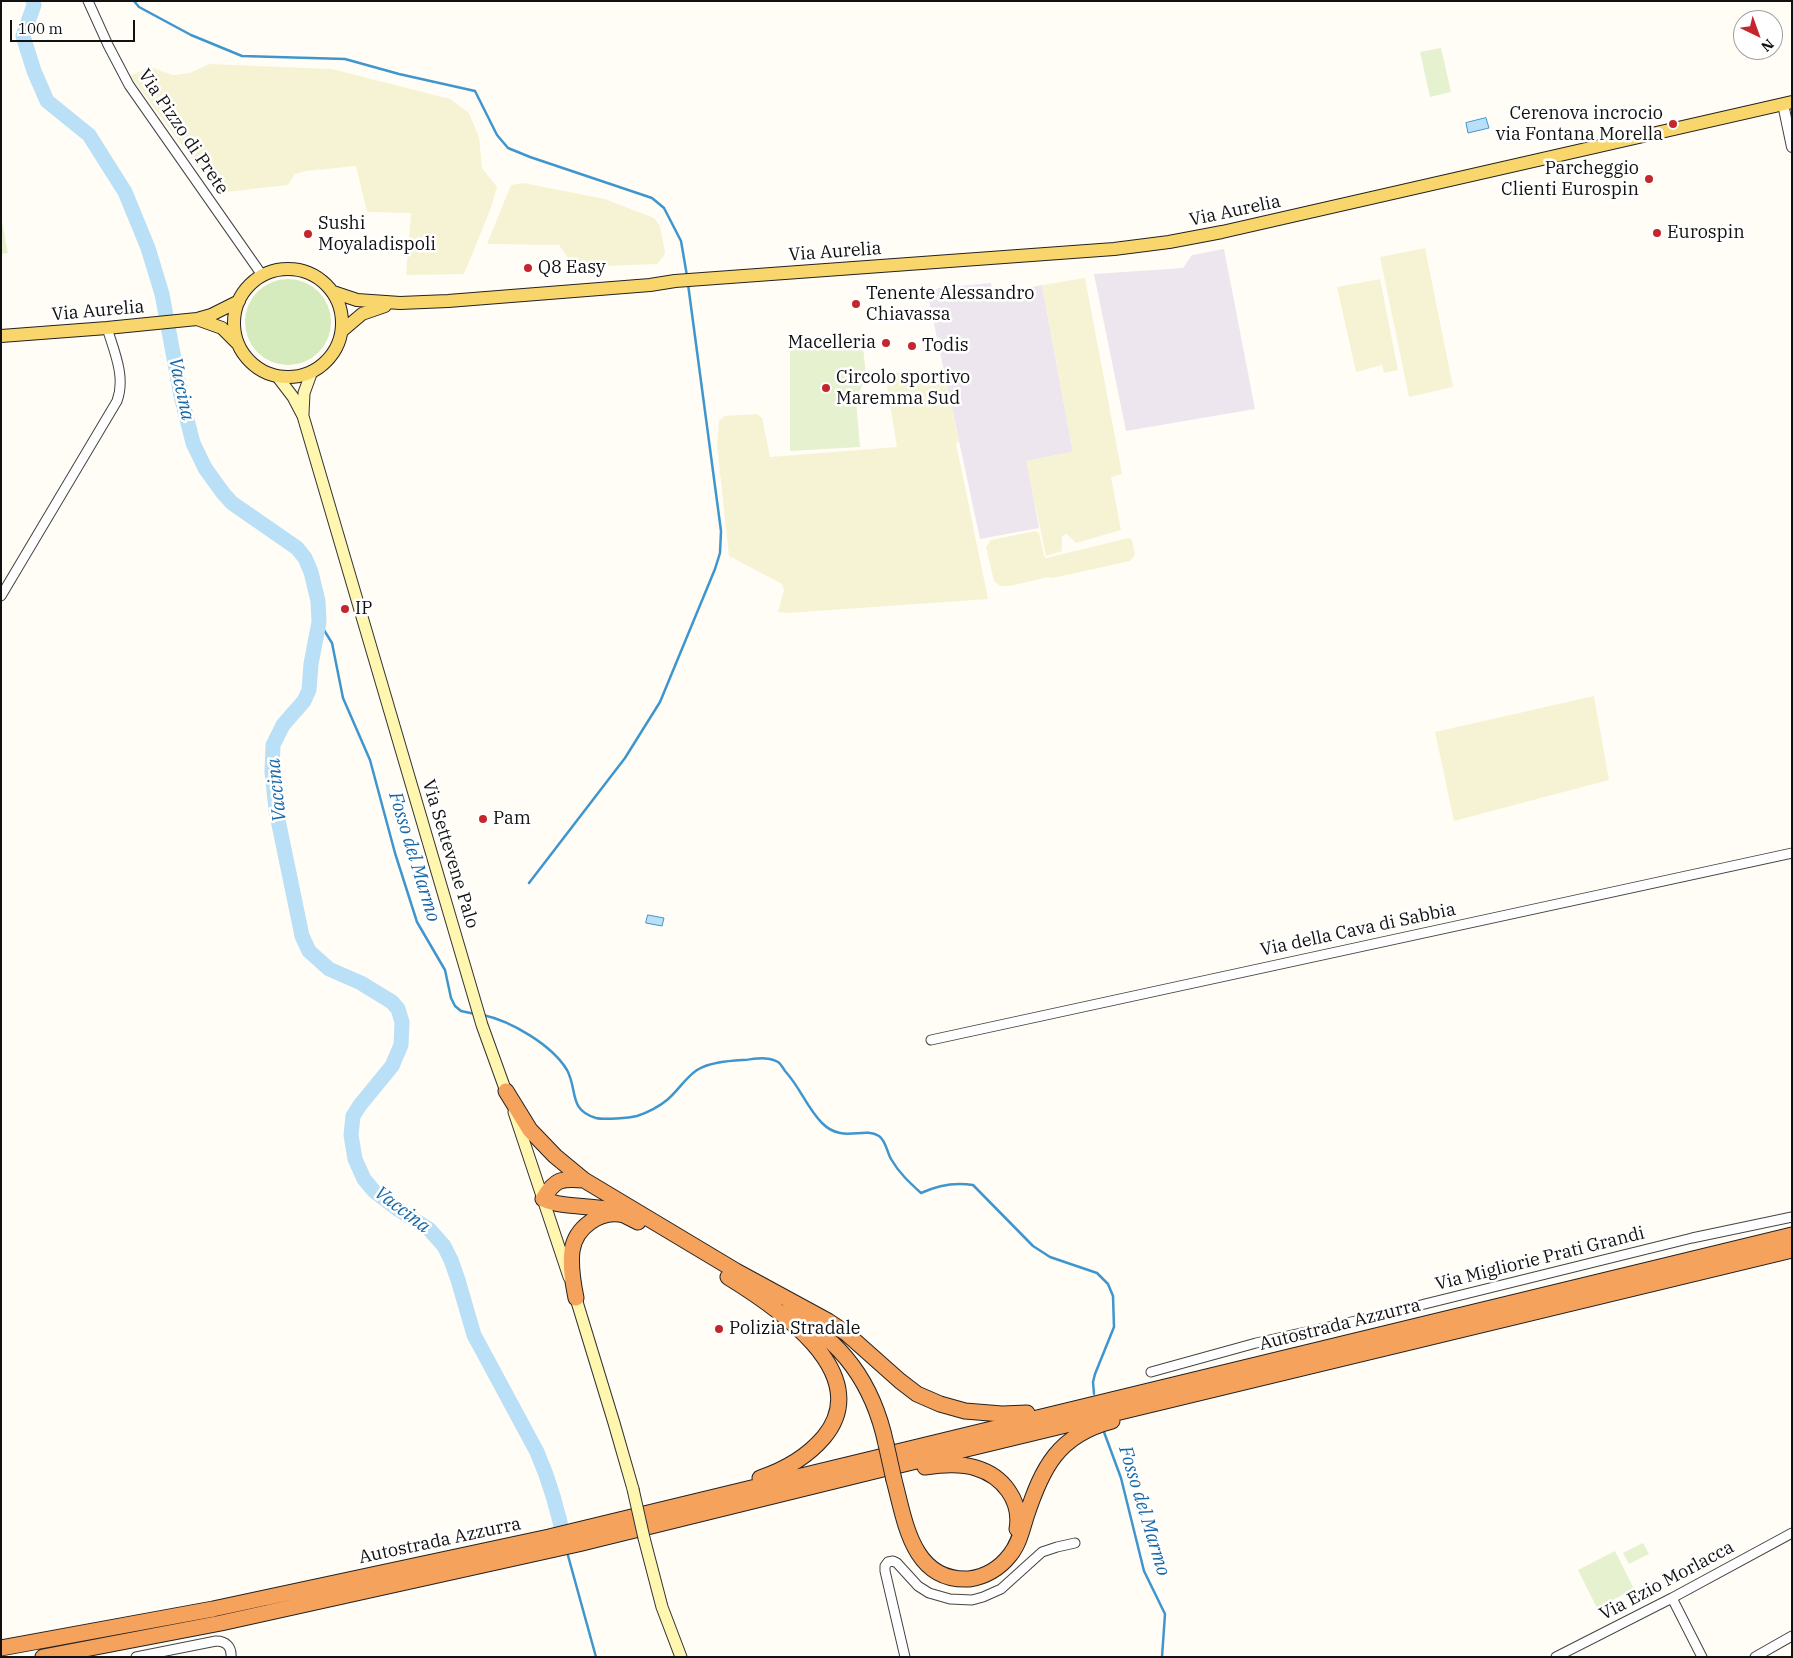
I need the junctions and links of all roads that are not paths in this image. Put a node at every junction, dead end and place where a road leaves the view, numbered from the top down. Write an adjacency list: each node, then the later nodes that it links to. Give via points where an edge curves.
1 (88, 1): 4 (street, Via Pizzo di Prete, via 129,85)
2 (1788, 103): 3 (street); 7 (main road, Via Aurelia, via 1169,242 1062,253)
3 (1792, 147)
4 (262, 275): 5 (main road, via 277,270 308,272); 6 (main road, via 248,286)
5 (333, 292): 7 (main road, Via Aurelia, via 357,300); 10 (main road, via 342,317)
6 (239, 301): 8 (main road, Via Aurelia); 12 (main road, via 235,316)
7 (400, 303): 10 (main road, Via Aurelia, via 370,311)
8 (197, 319): 9 (main road, Via Aurelia); 12 (main road, Via Aurelia, via 222,328)
9 (107, 328): 11 (main road, Via Aurelia); 16 (street, via 121,380 117,400)
10 (342, 331): 13 (main road, via 326,361)
11 (1, 336)
12 (239, 345): 14 (main road, via 248,359)
13 (312, 371): 14 (main road, via 295,376); 15 (main road, Via Settevene Palo, via 304,393)
14 (277, 376): 15 (main road, Via Settevene Palo)
15 (303, 416): 19 (main road, Via Settevene Palo, via 482,1025)
16 (1, 596)
17 (1792, 853): 18 (street, Via della Cava di Sabbia)
18 (931, 1040)
19 (506, 1091): 20 (highway, via 534,1134); 21 (main road, Via Settevene Palo)
20 (584, 1180): 21 (highway, via 558,1181); 26 (highway)
21 (543, 1199): 22 (highway, via 603,1208); 27 (main road, Via Settevene Palo)
22 (625, 1216): 27 (highway, via 599,1217 580,1232 572,1256); 28 (highway)
23 (1792, 1217): 29 (street, Via Migliorie Prati Grandi, via 1256,1343)
24 (1792, 1235): 30 (highway, Autostrada Azzurra)
25 (1792, 1250): 30 (highway, Autostrada Azzurra)
26 (783, 1297): 31 (highway, via 840,1328 903,1384 940,1404 965,1411 1010,1414); 32 (highway, via 838,1343 859,1367 886,1423)
27 (576, 1298): 44 (main road, Via Settevene Palo, bridge, via 633,1489 662,1606)
28 (762, 1298): 32 (highway, via 819,1331 848,1359 870,1395); 33 (highway, via 829,1364 839,1398 833,1424 810,1451 782,1469)
29 (1151, 1372)
30 (1210, 1382): 31 (highway, via 1178,1379); 31 (highway, via 1187,1402)
31 (1098, 1410): 32 (highway, Autostrada Azzurra); 32 (highway, via 1042,1473 1013,1551 998,1568 977,1577 961,1579 947,1576 920,1557 909,1535)
32 (893, 1465): 32 (highway, via 976,1468 993,1476 1007,1489 1017,1509 1018,1522 1011,1546 998,1563 980,1572 959,1574 926,1558 917,1544); 33 (highway, Autostrada Azzurra); 35 (highway, Autostrada Azzurra, via 750,1507)
33 (656, 1510): 35 (highway, Autostrada Azzurra)
34 (1792, 1532): 38 (street, Via Ezio Morlacca)
35 (576, 1538): 37 (highway, Autostrada Azzurra)
36 (1076, 1543): 45 (street, via 1044,1551 1001,1589 972,1600 934,1595 918,1586 897,1563 888,1562 885,1571)
37 (551, 1544): 40 (highway, Autostrada Azzurra); 41 (highway, Autostrada Azzurra, via 221,1623)
38 (1672, 1598): 46 (street, Via Ezio Morlacca); 47 (street)
39 (1792, 1636): 48 (street)
40 (1, 1648)
41 (43, 1657)
42 (136, 1657): 43 (street, via 216,1641 229,1646)
43 (231, 1657)
44 (681, 1657)
45 (905, 1657)
46 (1556, 1657)
47 (1702, 1657)
48 (1755, 1657)

